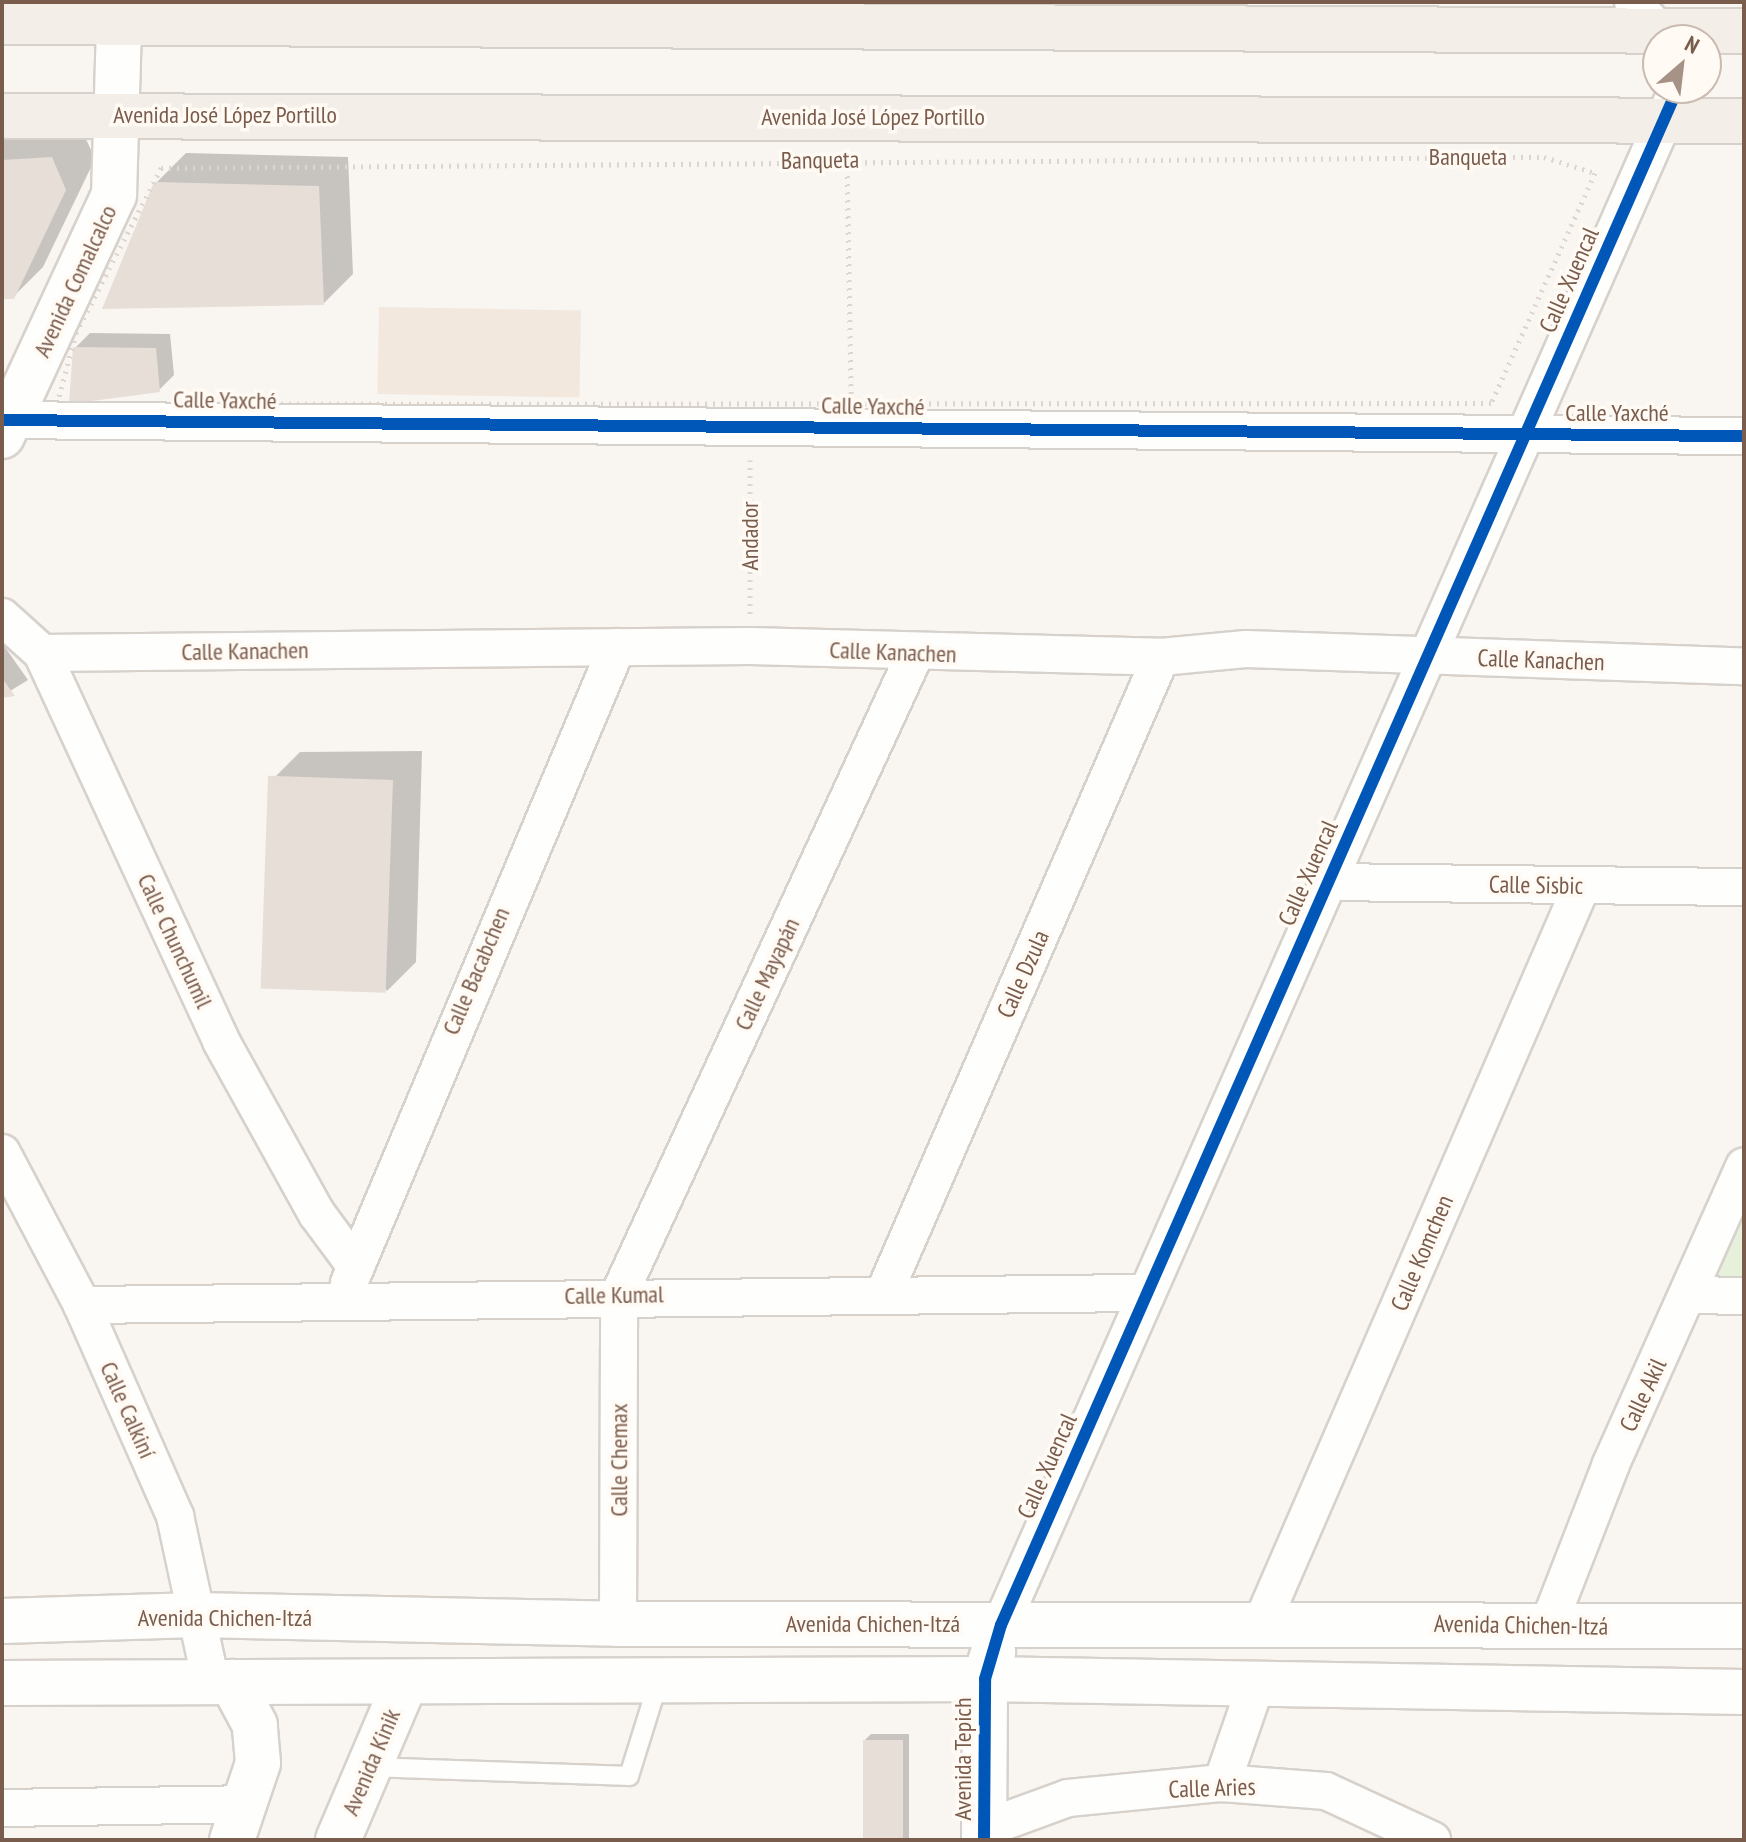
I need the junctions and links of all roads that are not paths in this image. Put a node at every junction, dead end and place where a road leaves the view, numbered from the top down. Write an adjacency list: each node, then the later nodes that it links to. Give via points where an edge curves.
1 (1229, 15): 2 (main road); 5 (main road)
2 (1441, 15): 3 (main road)
3 (1645, 16): 6 (main road)
4 (2, 22): 5 (main road)
5 (119, 22): 10 (main road, Avenida Comalcalco)
6 (1677, 24)
7 (1642, 103): 10 (main road, Avenida José López Portillo)
8 (1672, 104): 14 (street, Calle Xuencal)
9 (1676, 104): 12 (main road, Avenida José López Portillo)
10 (114, 115): 11 (main road, Avenida José López Portillo); 13 (main road, Avenida Comalcalco, via 114,195)
11 (2, 116)
12 (1744, 121)
13 (5, 425): 14 (street, Calle Yaxché)
14 (1525, 435): 15 (street, Calle Yaxché); 21 (street, Calle Xuencal)
15 (1744, 436)
16 (2, 617): 18 (street, Calle Chunchumil)
17 (617, 647): 18 (street, Calle Kanachen); 19 (street, Calle Kanachen, via 750,646); 28 (street, Calle Bacabchen)
18 (42, 653): 28 (street, Calle Chunchumil, via 221,1041)
19 (915, 654): 20 (street, Calle Kanachen); 31 (street, Calle Mayapán)
20 (1161, 657): 21 (street, Calle Kanachen, via 1246,649); 29 (street, Calle Dzula)
21 (1428, 657): 22 (street, Calle Kanachen); 23 (street, Calle Xuencal)
22 (1744, 666)
23 (1328, 882): 24 (street, Calle Sisbic); 30 (street, Calle Xuencal)
24 (1582, 885): 25 (street, Calle Sisbic); 36 (street, Calle Komchen)
25 (1744, 887)
26 (2, 1153): 34 (street, Calle Calkiní)
27 (1744, 1166): 32 (street, Calle Akil)
28 (350, 1281): 31 (street, Calle Kumal); 34 (street, Calle Kumal)
29 (885, 1291): 30 (street, Calle Kumal); 31 (street, Calle Kumal)
30 (1147, 1293): 39 (street, Calle Xuencal)
31 (619, 1295): 38 (street, Calle Chemax)
32 (1689, 1295): 33 (street); 40 (street, Calle Akil, via 1611,1464)
33 (1744, 1296)
34 (82, 1305): 35 (street, Calle Calkiní, via 175,1516)
35 (196, 1615): 37 (main road, Avenida Chichen-Itzá); 38 (main road, Avenida Chichen-Itzá); 43 (street, Calle Calkiní)
36 (1263, 1620): 39 (main road, Avenida Chichen-Itzá); 40 (main road, Avenida Chichen-Itzá)
37 (2, 1621)
38 (618, 1624): 39 (main road, Avenida Chichen-Itzá)
39 (1001, 1625): 42 (main road, Calle Xuencal)
40 (1548, 1626): 41 (main road, Avenida Chichen-Itzá)
41 (1744, 1626)
42 (985, 1679): 46 (main road); 47 (main road); 53 (main road, Avenida Tepich)
43 (222, 1682): 44 (main road); 45 (main road); 52 (main road, via 255,1725 258,1763)
44 (2, 1683)
45 (405, 1683): 46 (main road); 49 (main road, Avenida Kinik)
46 (658, 1683): 49 (lane, via 629,1776)
47 (1256, 1685): 48 (main road); 50 (street)
48 (1744, 1692)
49 (369, 1767): 54 (main road, Avenida Kinik)
50 (1222, 1783): 53 (street, Calle Aries, via 1068,1798); 55 (street, Calle Aries, via 1326,1791)
51 (2, 1808): 52 (street)
52 (239, 1822)
53 (985, 1834)
54 (338, 1840)
55 (1432, 1840)

